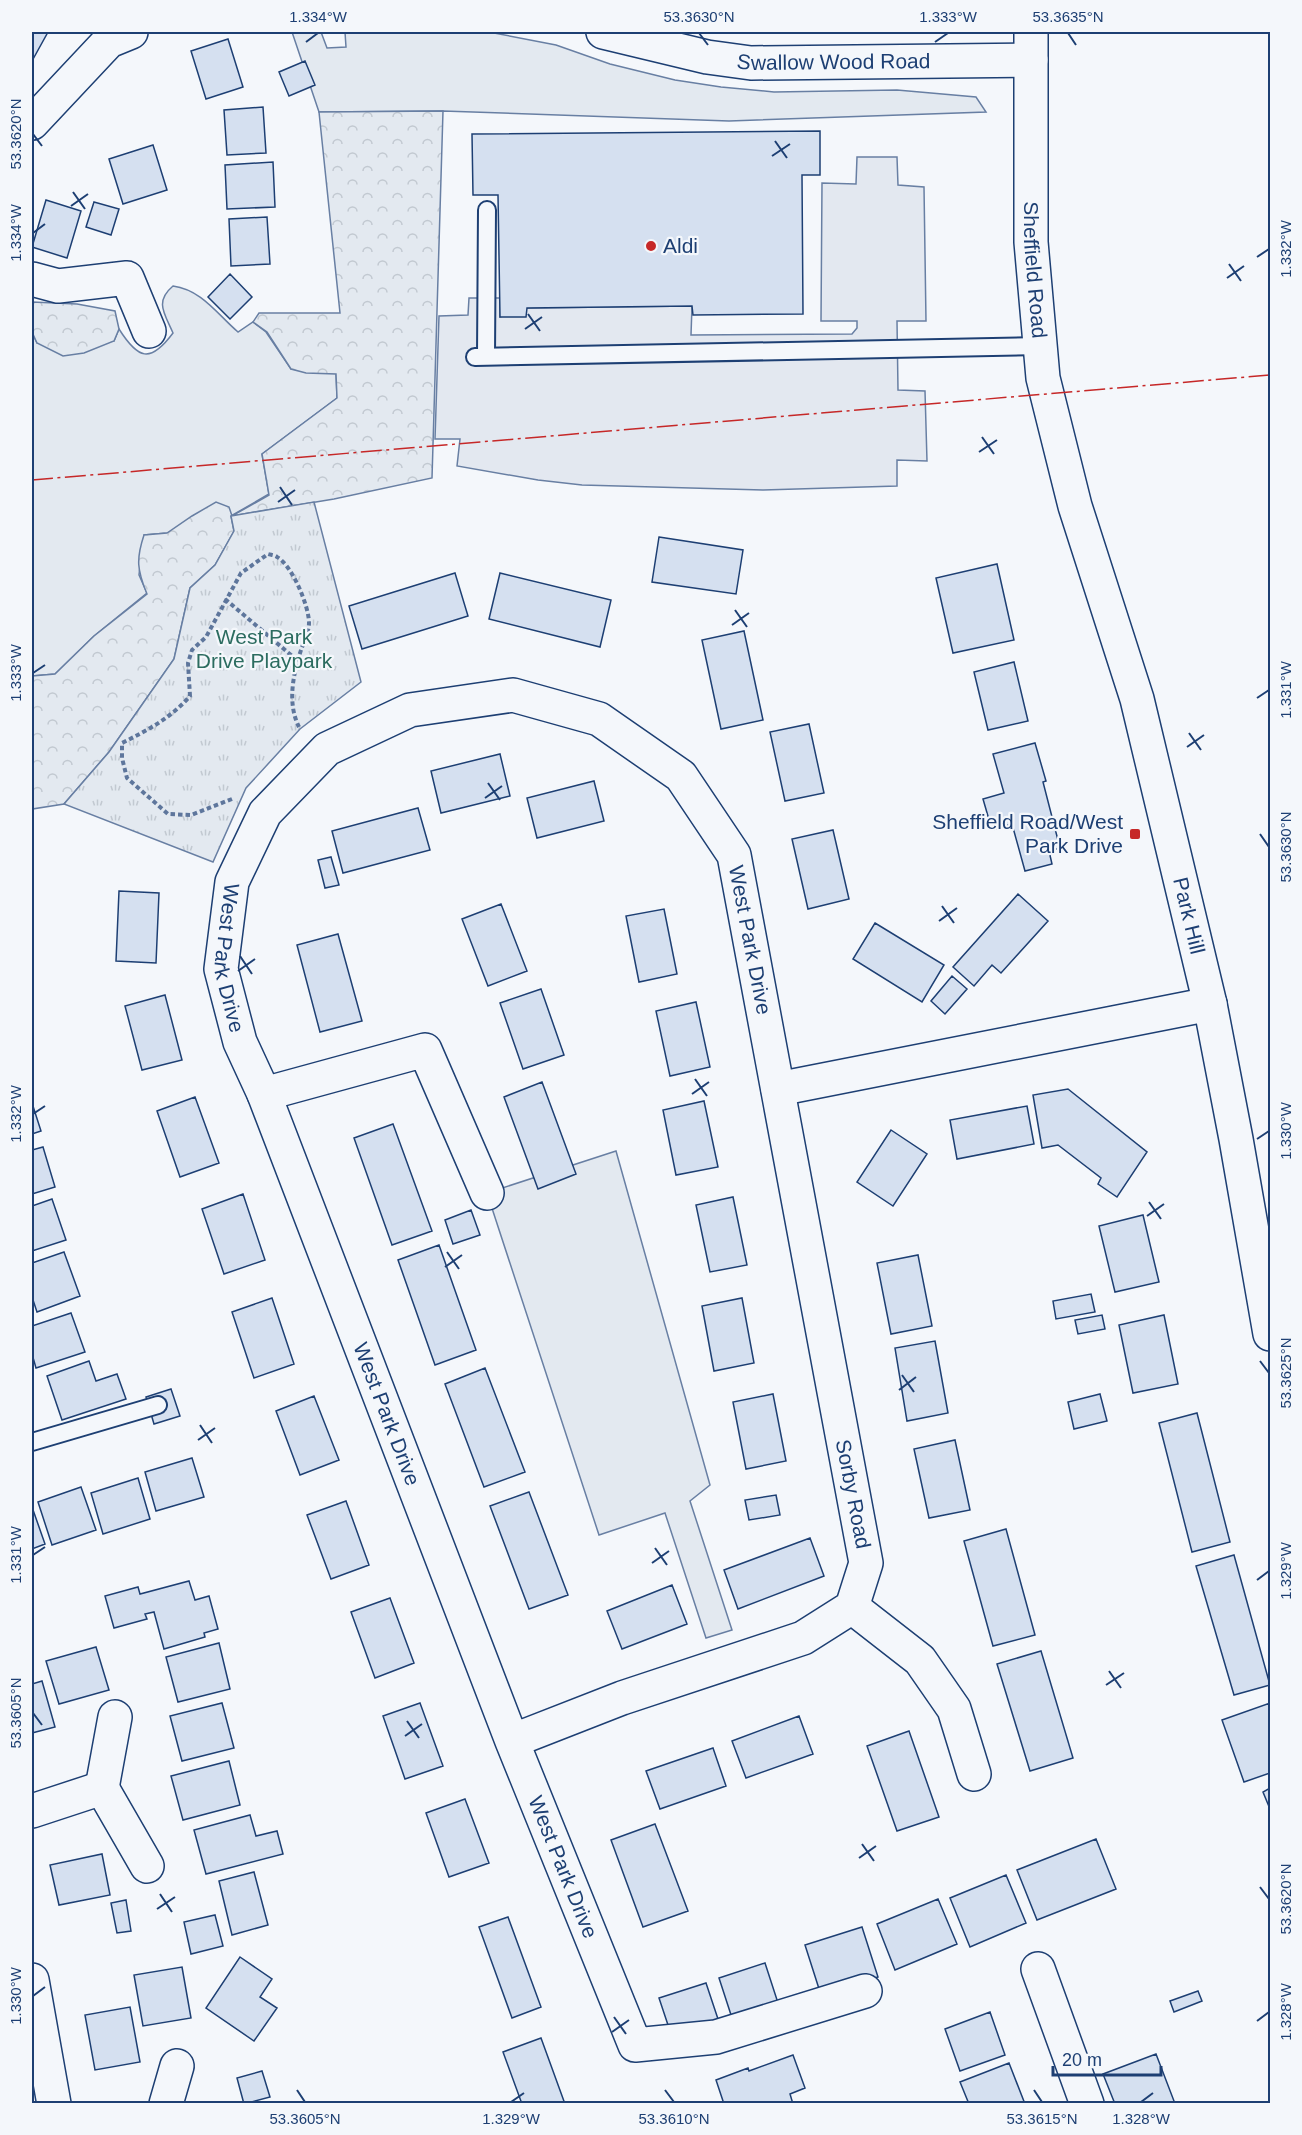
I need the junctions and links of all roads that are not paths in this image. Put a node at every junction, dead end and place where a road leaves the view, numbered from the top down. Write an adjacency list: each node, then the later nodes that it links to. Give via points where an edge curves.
1 (603, 32): 3 (street, Swallow Wood Road, via 706,57 751,63)
2 (113, 35): 4 (street)
3 (1031, 46): 8 (street, Sheffield Road, via 1031,242)
4 (32, 123)
5 (487, 210): 8 (lane, via 481,356)
6 (32, 279): 7 (street, via 58,286 126,278)
7 (149, 331)
8 (1040, 346): 9 (street, Sheffield Road, via 1043,378)
9 (1075, 506): 10 (street, Park Hill, via 1137,699)
10 (1210, 1004): 11 (street); 14 (street, Park Hill)
11 (777, 1089): 12 (street, West Park Drive, via 734,855 681,776 599,719 513,695 410,710 327,749 265,813 232,882 221,969 240,1042); 17 (street, Sorby Road, via 866,1563)
12 (264, 1094): 13 (street, via 425,1050); 19 (street, West Park Drive)
13 (487, 1193)
14 (1270, 1334)
15 (158, 1405): 16 (lane)
16 (32, 1443)
17 (852, 1607): 19 (street, via 802,1638 622,1698); 20 (street, via 920,1660 954,1709)
18 (115, 1717): 21 (street)
19 (512, 1741): 26 (street, West Park Drive, via 635,2045 716,2037)
20 (974, 1774)
21 (102, 1788): 22 (street); 23 (street)
22 (32, 1811)
23 (147, 1866)
24 (1038, 1969): 30 (street)
25 (32, 1980): 28 (street)
26 (865, 1991)
27 (177, 2066): 29 (street)
28 (54, 2103)
29 (166, 2103)
30 (1087, 2103)

